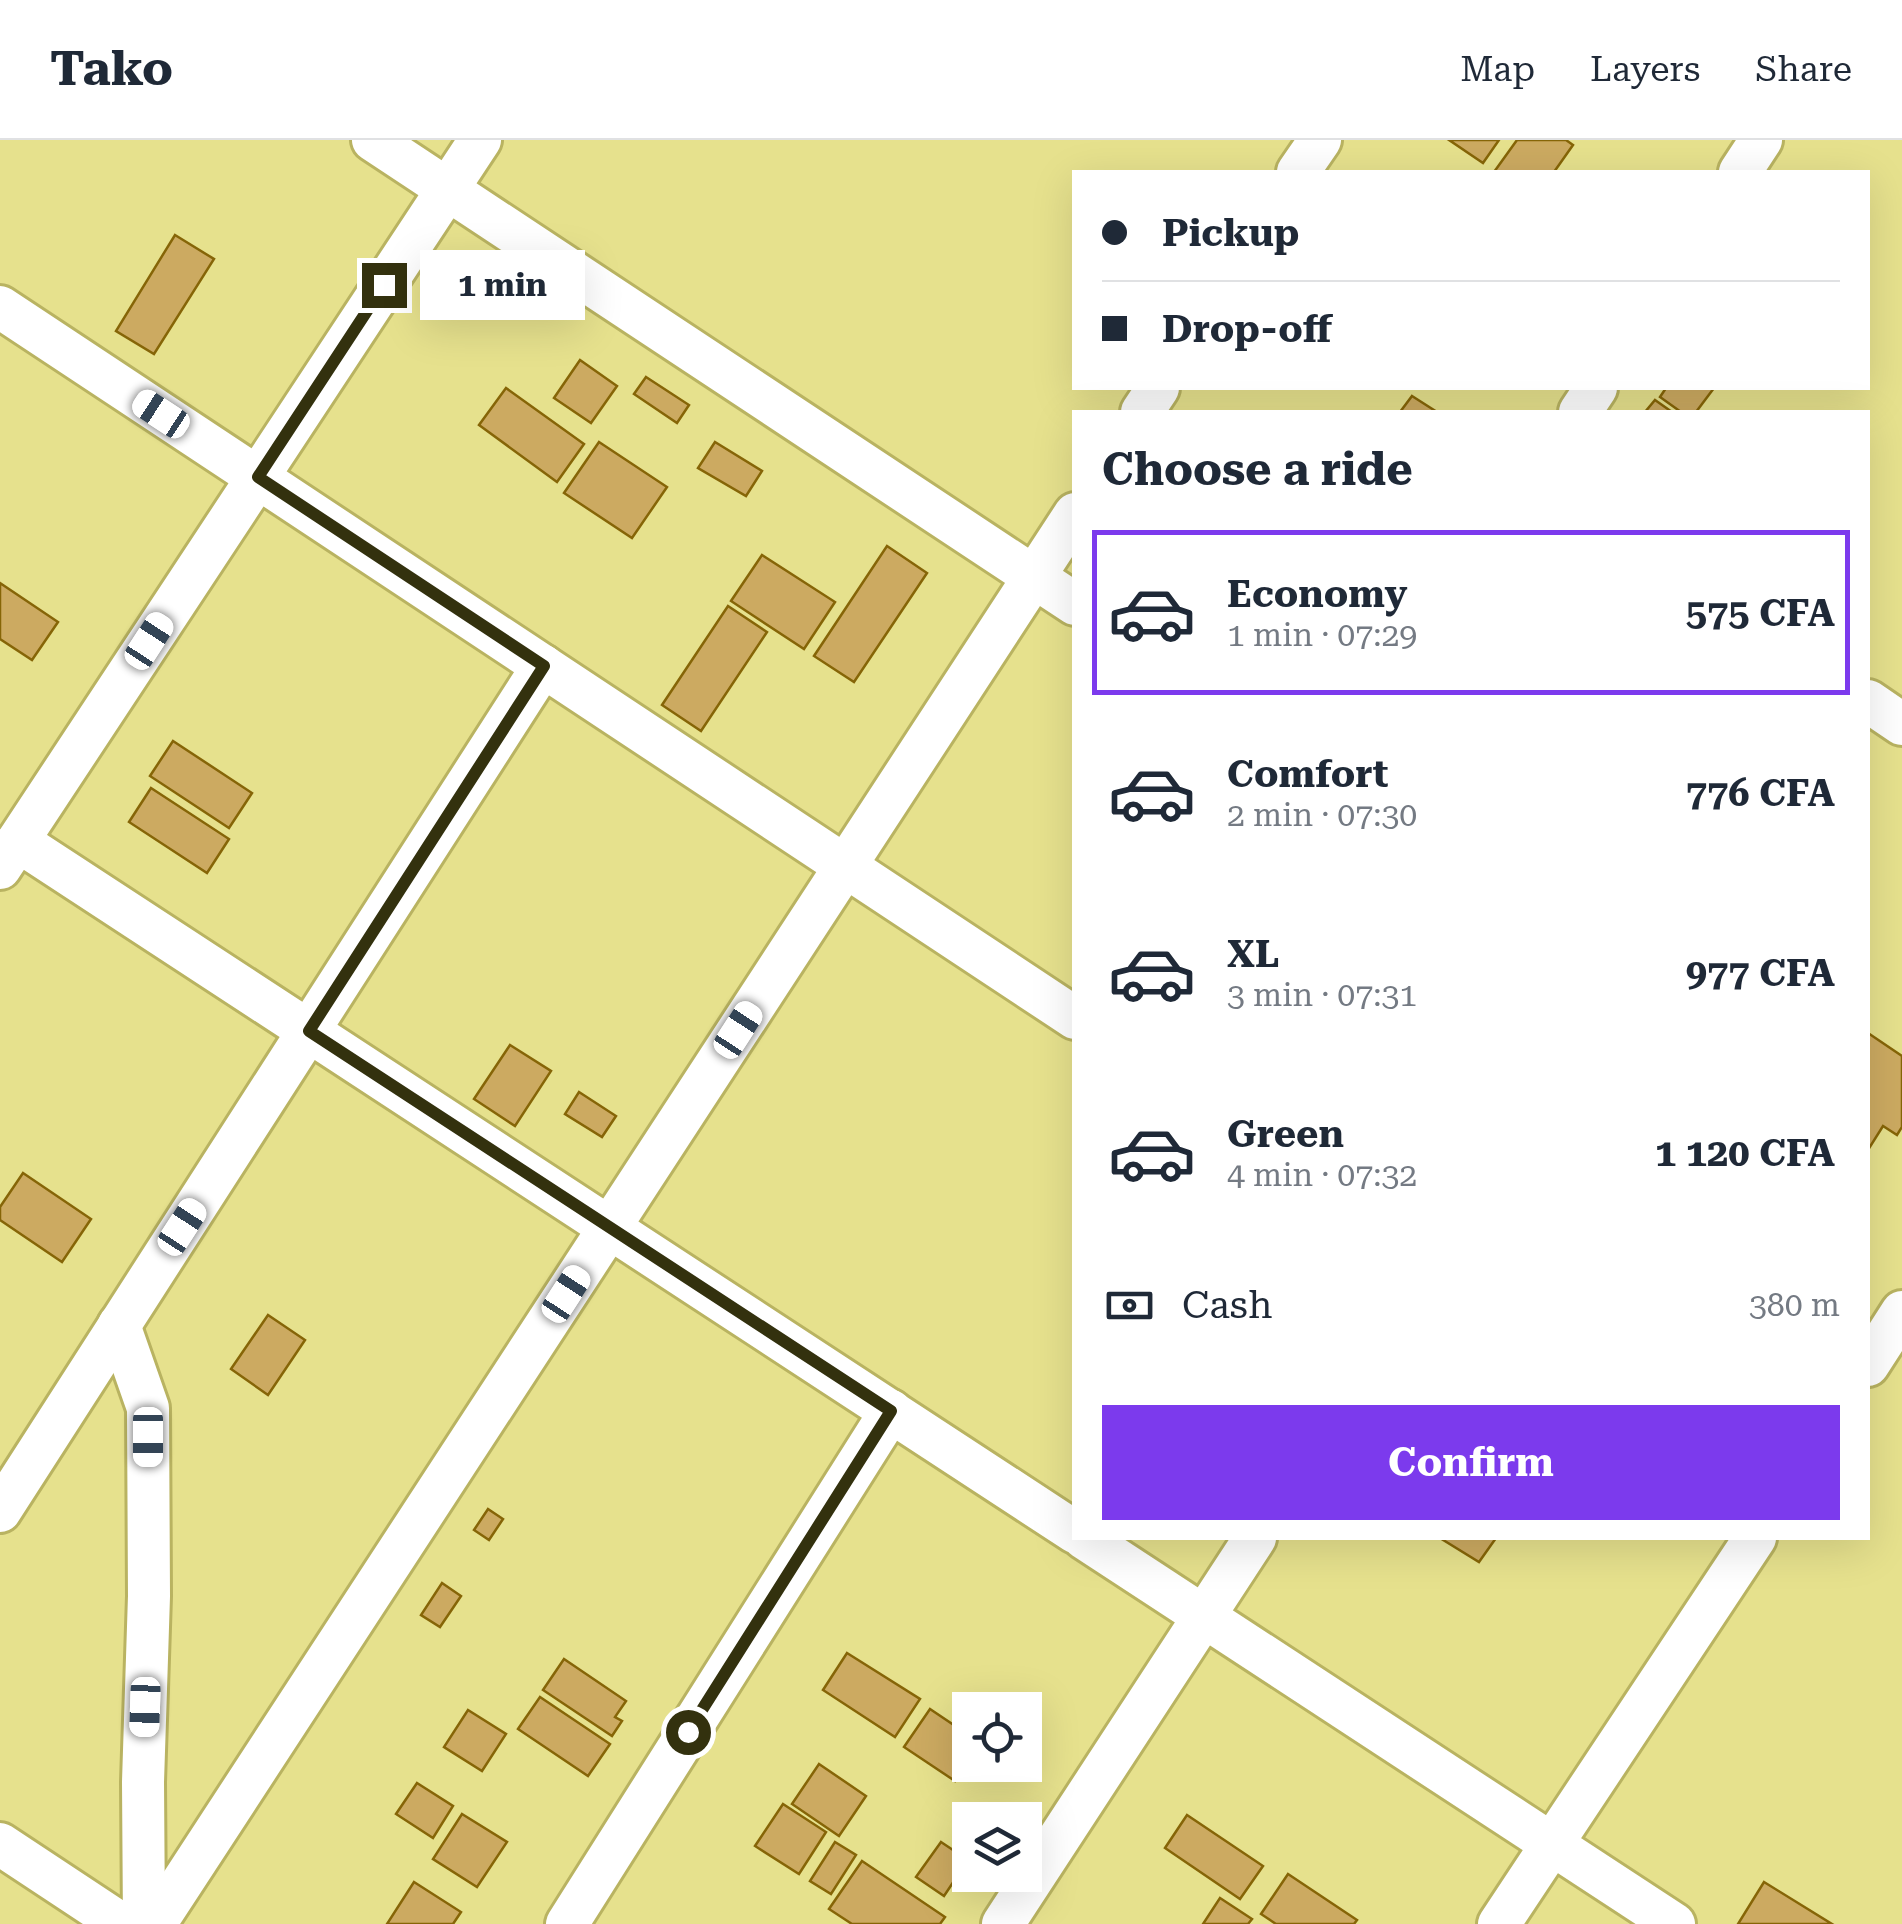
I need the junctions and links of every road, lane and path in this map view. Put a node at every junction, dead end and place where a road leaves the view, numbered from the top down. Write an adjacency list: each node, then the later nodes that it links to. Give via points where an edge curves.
1 (372, 140): 7 (street)
2 (480, 140): 7 (street)
3 (1320, 140): 5 (street)
4 (1762, 140): 6 (street)
5 (1299, 170)
6 (1741, 170)
7 (447, 189): 9 (street); 11 (street)
8 (0, 307): 9 (street)
9 (258, 477): 13 (street); 16 (street)
10 (1072, 519): 11 (street)
11 (1034, 577): 12 (street); 17 (street)
12 (1072, 602)
13 (544, 666): 17 (street); 19 (street)
14 (1870, 702): 15 (street)
15 (1902, 724)
16 (9, 854): 19 (street)
17 (846, 866): 18 (street); 20 (street)
18 (1072, 1016)
19 (309, 1031): 20 (street); 22 (street)
20 (610, 1228): 24 (street); 35 (street)
21 (1902, 1312): 23 (street)
22 (119, 1326): 25 (street); 34 (street, via 148,1408)
23 (1870, 1362)
24 (891, 1411): 26 (street); 36 (street)
25 (0, 1511)
26 (1072, 1530)
27 (1087, 1540): 30 (street)
28 (1254, 1540): 30 (street)
29 (1754, 1540): 32 (street)
30 (1204, 1616): 32 (street); 37 (street)
31 (0, 1844): 33 (street)
32 (1552, 1844): 38 (street); 39 (street)
33 (121, 1924)
34 (144, 1924)
35 (154, 1924)
36 (566, 1924)
37 (1003, 1924)
38 (1499, 1924)
39 (1674, 1924)

